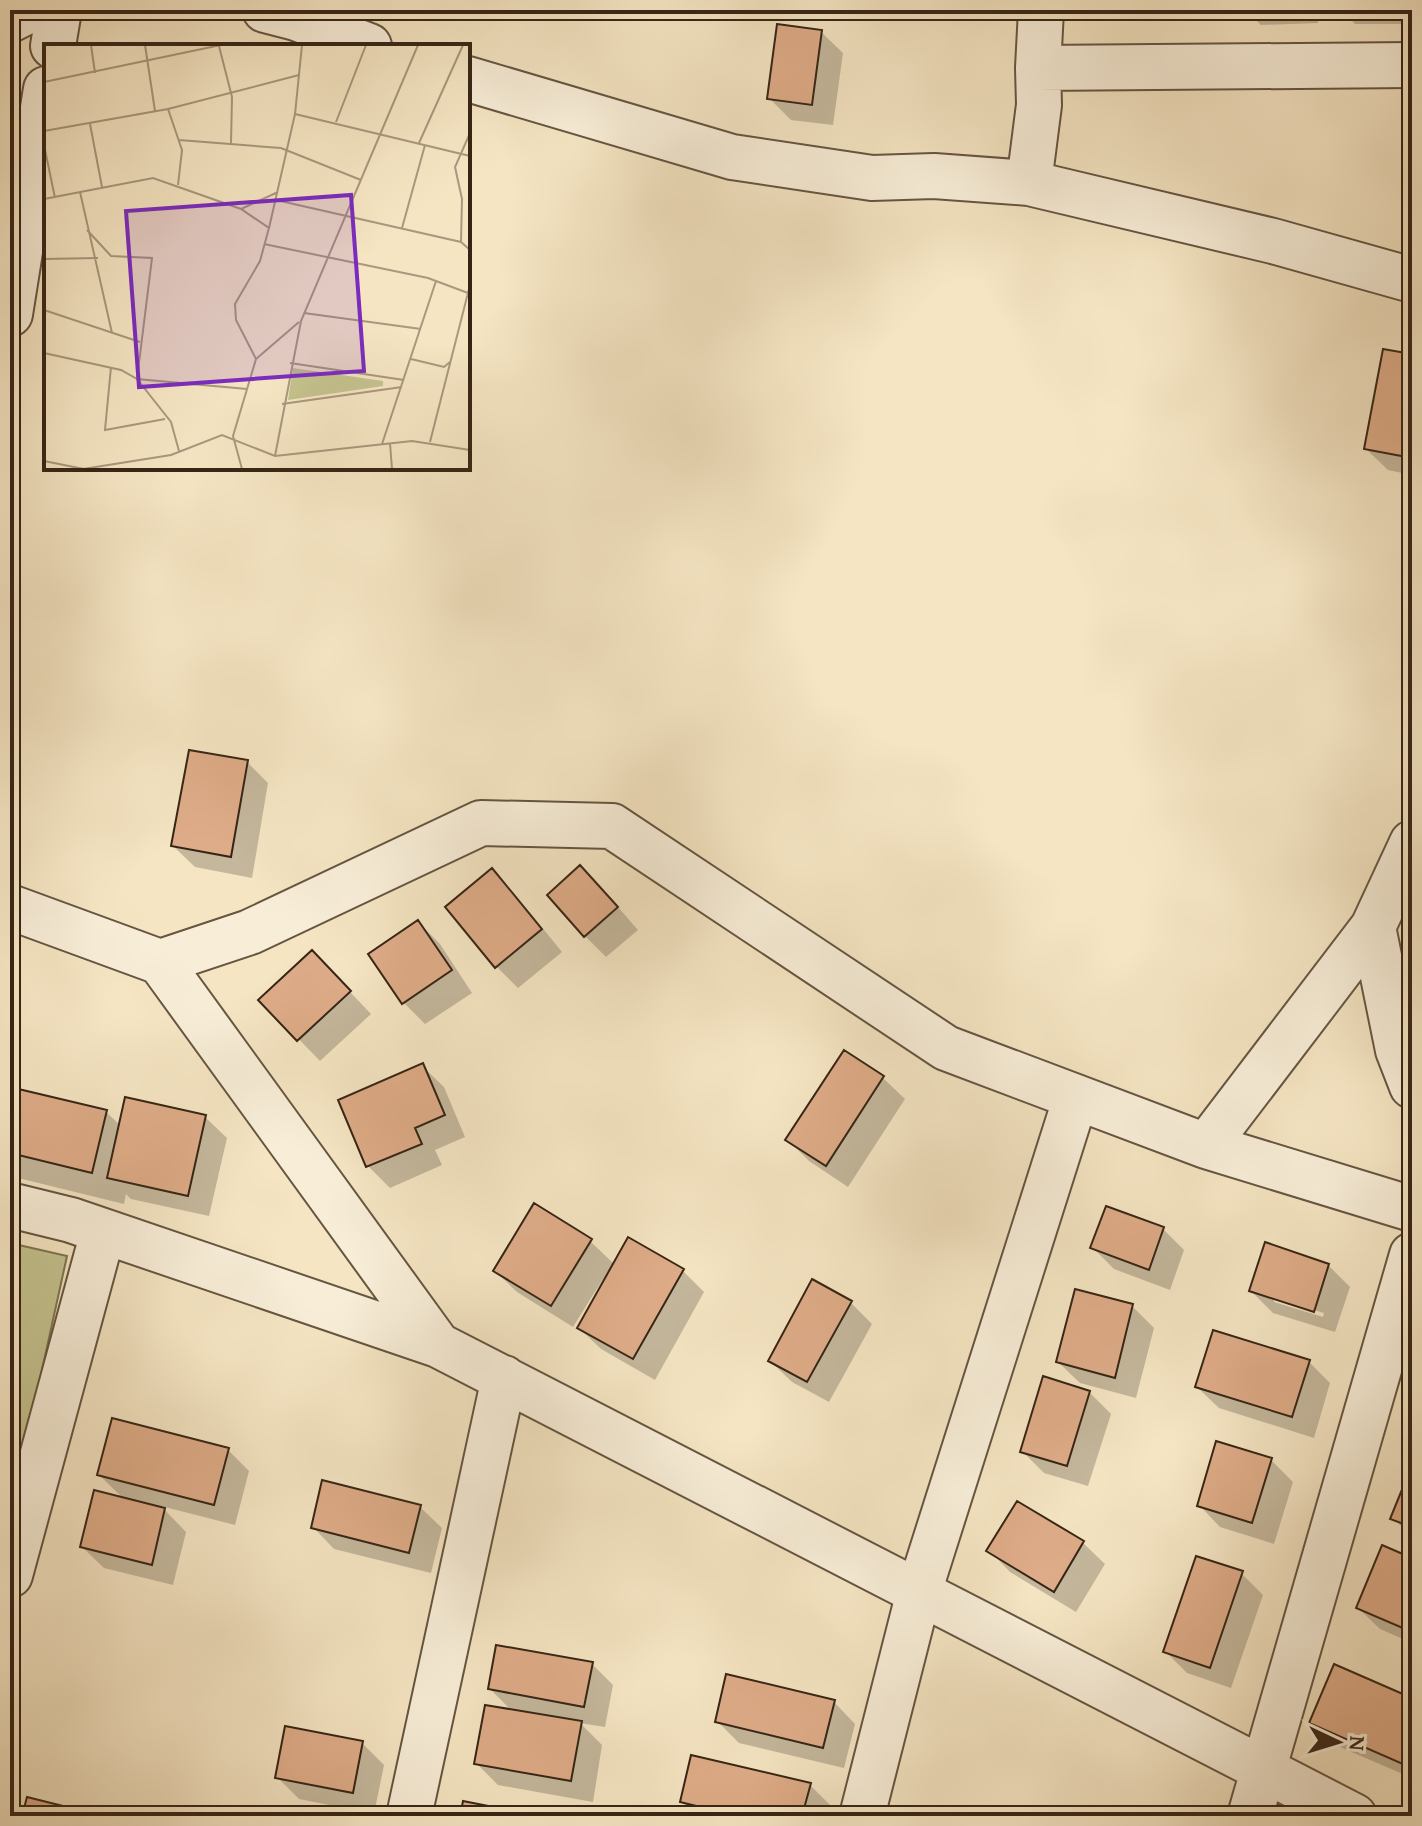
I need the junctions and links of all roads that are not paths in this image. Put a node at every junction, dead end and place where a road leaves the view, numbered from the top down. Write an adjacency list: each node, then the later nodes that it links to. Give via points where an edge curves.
1 (30, 10): 5 (street)
2 (59, 10): 7 (street)
3 (265, 10): 6 (street)
4 (1041, 10): 9 (street)
5 (10, 20)
6 (366, 32)
7 (53, 44)
8 (1412, 65): 9 (street)
9 (1038, 68): 12 (street)
10 (470, 80): 12 (street, via 732,157 872,178)
11 (44, 102): 14 (street)
12 (1029, 183): 13 (street)
13 (1412, 280)
14 (10, 314)
15 (1412, 843): 17 (street)
16 (10, 907): 18 (street)
17 (1373, 927): 19 (street, via 1398,1050); 21 (street)
18 (160, 962): 20 (street, via 250,932 481,823 612,826 946,1048); 26 (street)
19 (1412, 1086)
20 (1076, 1097): 21 (street); 29 (street)
21 (1206, 1146): 23 (street)
22 (10, 1205): 24 (street)
23 (1412, 1209)
24 (103, 1232): 26 (street); 28 (street)
25 (1412, 1255): 30 (street)
26 (438, 1345): 27 (street)
27 (504, 1378): 29 (street); 31 (street)
28 (10, 1575)
29 (919, 1592): 30 (street); 32 (street)
30 (1264, 1770): 33 (street); 34 (street)
31 (409, 1816)
32 (862, 1816)
33 (1250, 1816)
34 (1354, 1816)

